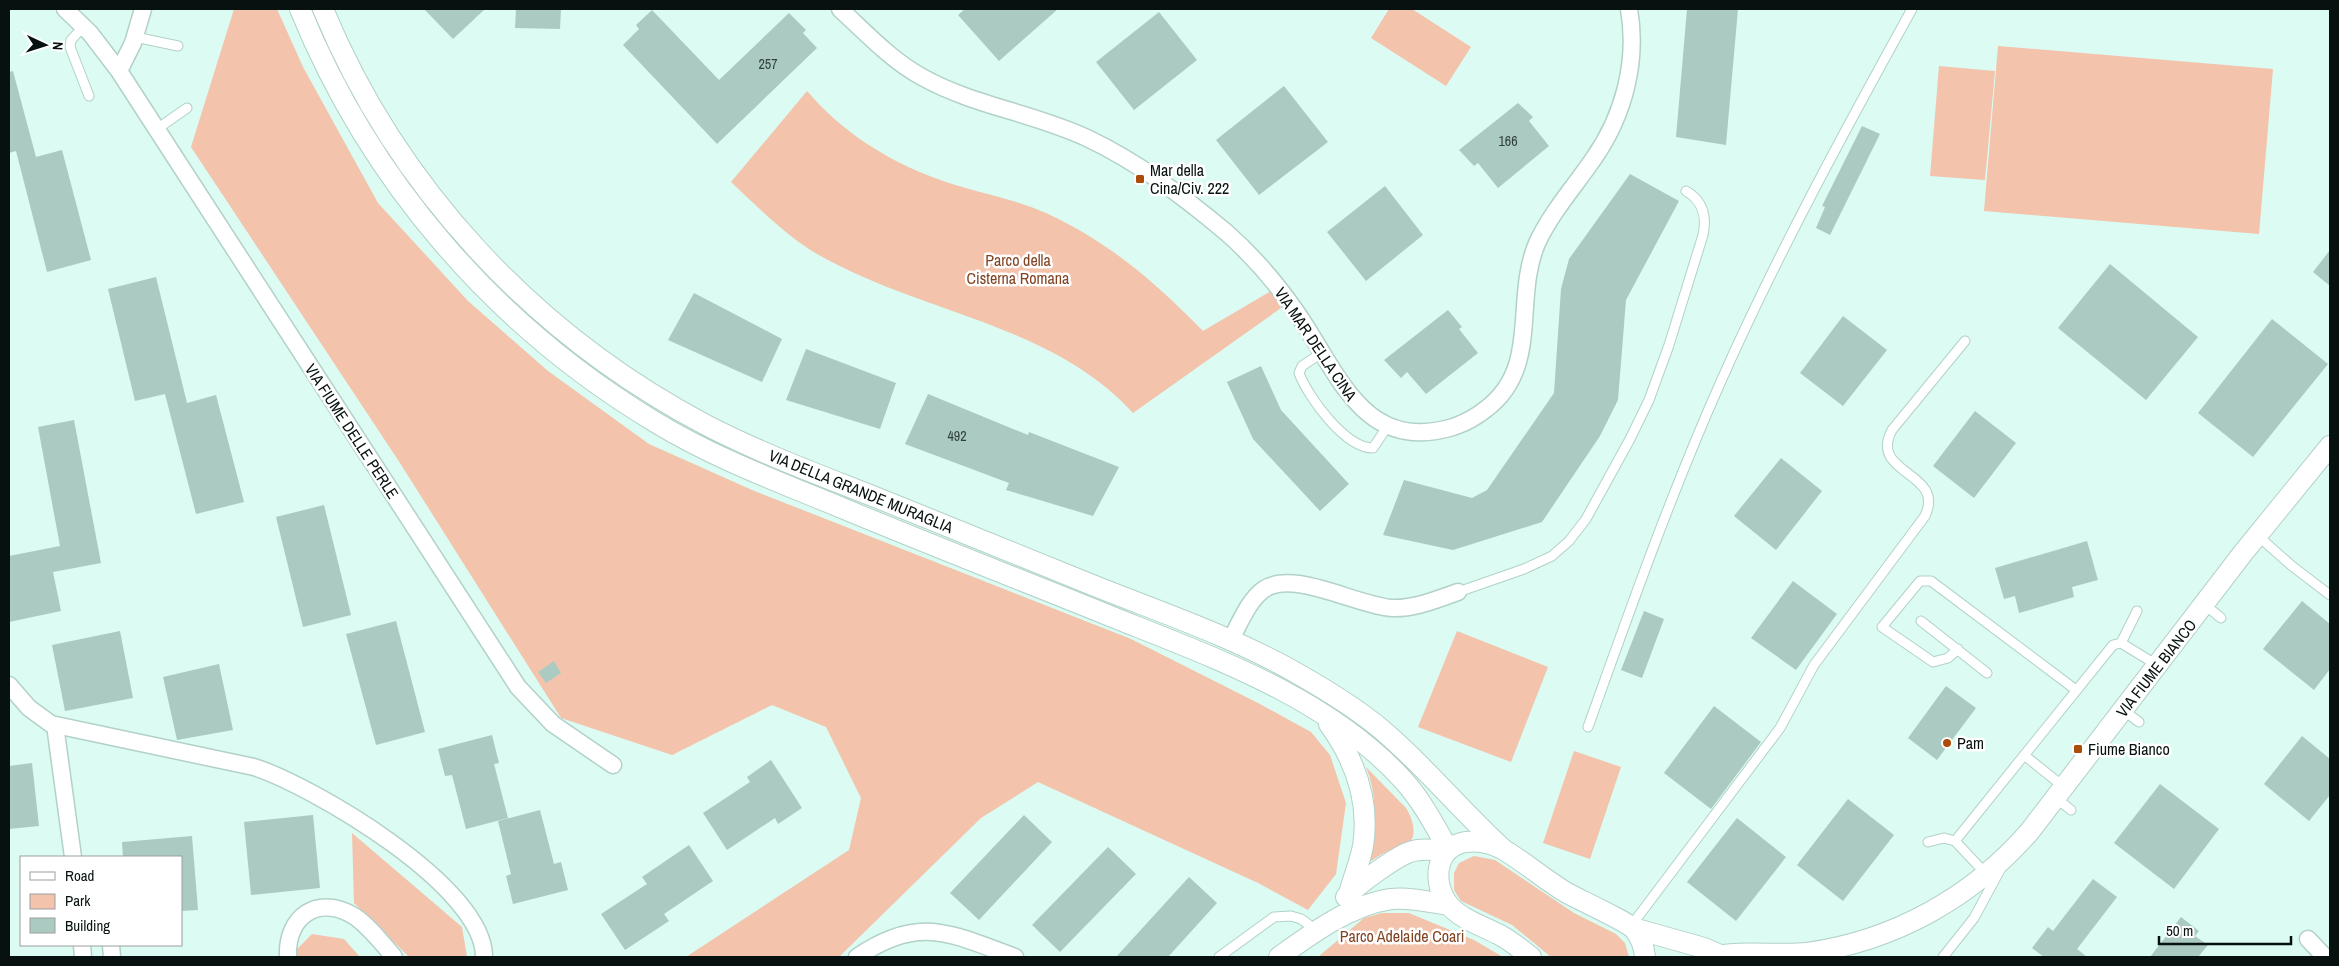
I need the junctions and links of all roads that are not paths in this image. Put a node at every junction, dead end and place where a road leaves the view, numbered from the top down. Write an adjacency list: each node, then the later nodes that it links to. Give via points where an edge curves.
1 (65, 9): 8 (street, VIA FIUME DELLE PERLE)
2 (143, 9): 9 (street)
3 (300, 9): 35 (street, VIA DELLA GRANDE MURAGLIA, via 345,104 382,165 429,227 499,303 600,386 655,422 748,470 1194,650 1274,686)
4 (324, 9): 27 (street, VIA DELLA GRANDE MURAGLIA, via 374,113 419,181 487,259 537,309 606,362 681,410 770,456)
5 (840, 9): 17 (street, VIA MAR DELLA CINA, via 874,41 920,76 963,95 1085,137 1171,189 1249,254 1290,302)
6 (1629, 9): 18 (street, VIA MAR DELLA CINA, via 1631,55 1622,102 1601,147 1553,212 1535,249 1525,288 1521,353 1513,379 1488,408 1455,427 1420,432)
7 (1912, 9): 38 (lane, via 1772,273 1724,374 1666,512)
8 (84, 26): 11 (street, VIA FIUME DELLE PERLE); 12 (lane, via 71,40 70,47)
9 (135, 36): 10 (lane); 11 (street)
10 (178, 46)
11 (119, 71): 14 (street, VIA FIUME DELLE PERLE)
12 (89, 96)
13 (187, 108): 14 (lane)
14 (157, 129): 40 (street, VIA FIUME DELLE PERLE, via 518,687 553,724)
15 (1686, 191): 21 (lane, via 1701,204 1705,218 1703,235 1657,382 1592,508 1568,541 1552,556)
16 (1965, 341): 51 (lane, via 1887,440 1891,460 1926,488 1929,499 1925,516 1814,665 1780,728)
17 (1323, 352): 18 (street, VIA MAR DELLA CINA, via 1355,403); 18 (lane, via 1302,366 1299,373 1327,417 1350,438 1368,448 1378,444)
18 (1387, 426)
19 (2330, 446): 20 (street, VIA FIUME BIANCO)
20 (2258, 536): 22 (lane); 23 (street, VIA FIUME BIANCO)
21 (1458, 592): 27 (street, via 1419,605 1392,608 1302,585 1279,584 1258,594)
22 (2330, 595)
23 (2204, 604): 25 (lane); 30 (street, VIA FIUME BIANCO)
24 (2137, 611): 28 (lane)
25 (2221, 618)
26 (1921, 621): 29 (lane)
27 (1230, 641): 45 (street, VIA DELLA GRANDE MURAGLIA, via 1304,677 1372,722)
28 (2121, 643): 30 (lane); 33 (lane, via 2113,645)
29 (1958, 649): 31 (lane); 33 (lane, via 1948,658 1933,662 1882,627 1920,581 1931,581)
30 (2158, 665): 34 (street, VIA FIUME BIANCO)
31 (1987, 673)
32 (9, 685): 37 (street, via 29,708)
33 (2076, 690): 39 (lane)
34 (2123, 710): 36 (lane); 41 (street, VIA FIUME BIANCO)
35 (1322, 714): 44 (street, VIA DELLA GRANDE MURAGLIA, via 1360,740 1406,782); 49 (street, via 1349,757 1364,806 1362,848)
36 (2140, 722)
37 (55, 725): 46 (street); 58 (street, via 246,764 308,789 368,825 442,886 476,928)
38 (1588, 728)
39 (2024, 755): 41 (lane); 42 (lane)
40 (612, 765)
41 (2064, 798): 47 (street, VIA FIUME BIANCO)
42 (1955, 841): 43 (lane, via 1944,838); 48 (lane)
43 (1928, 842)
44 (1447, 850): 45 (street, via 1460,843 1473,842); 49 (street, via 1410,852); 50 (street, via 1438,873 1440,890)
45 (1504, 850): 51 (street, via 1557,887)
46 (73, 856)
47 (2006, 858): 48 (street, VIA FIUME BIANCO); 65 (lane, via 1974,918)
48 (1986, 874): 54 (street, VIA FIUME BIANCO, via 1947,903 1910,923)
49 (1349, 894): 52 (street)
50 (1448, 905): 52 (street, via 1401,899 1384,901 1356,910); 63 (street, via 1509,940)
51 (1632, 927): 55 (street, via 1704,948); 64 (street)
52 (1316, 930): 61 (lane, via 1301,919 1274,917); 62 (street)
53 (2308, 939): 66 (street)
54 (1834, 953): 55 (street, VIA FIUME BIANCO)
55 (1718, 956)
56 (288, 957): 57 (street, via 288,943 294,925 304,914 320,908 338,910 355,917)
57 (394, 957)
58 (484, 957)
59 (858, 957): 60 (street, via 893,937 921,930 954,935)
60 (1016, 957)
61 (1219, 957)
62 (1278, 957)
63 (1530, 957)
64 (1645, 957)
65 (1943, 957)
66 (2325, 957)

